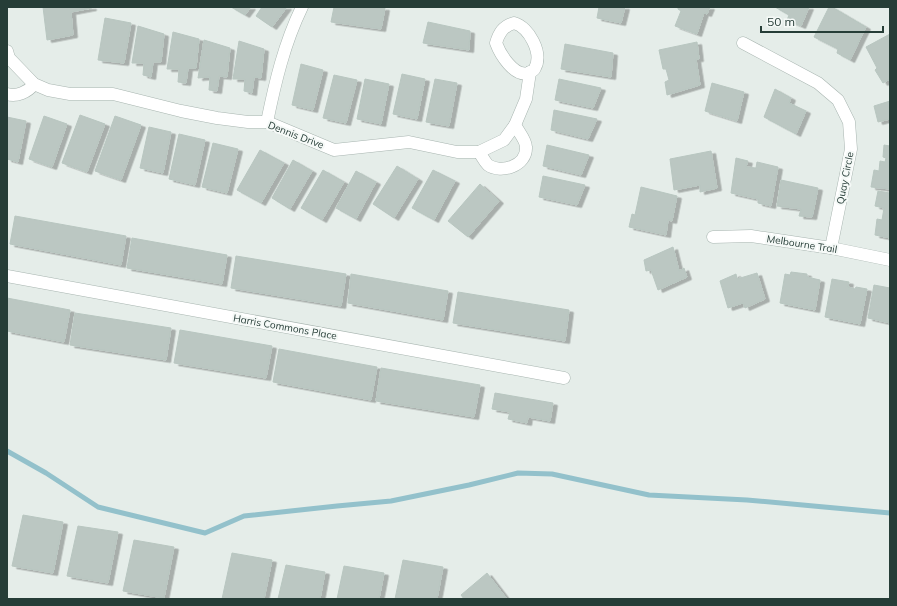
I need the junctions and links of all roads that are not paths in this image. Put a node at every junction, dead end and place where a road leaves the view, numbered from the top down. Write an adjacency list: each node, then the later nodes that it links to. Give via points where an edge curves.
1 (302, 7): 7 (street, via 292,28 276,79)
2 (743, 43): 11 (street, Quay Circle, via 818,83 838,100 849,122 851,149)
3 (8, 56): 5 (street, Dennis Drive)
4 (530, 72): 8 (street, Dennis Drive, via 526,99)
5 (34, 84): 6 (street, via 26,92 17,95); 7 (street, Dennis Drive, via 48,90 70,94 113,94 217,118)
6 (7, 94)
7 (267, 122): 9 (street, Dennis Drive, via 334,150 409,142 457,152)
8 (515, 125): 9 (street, Dennis Drive, via 504,140); 9 (street, via 526,149 520,162 505,169 497,168 488,165)
9 (479, 152)
10 (713, 237): 11 (street, Melbourne Trail, via 751,236)
11 (831, 248): 12 (street, Melbourne Trail)
12 (890, 260)
13 (7, 276): 14 (street, Harris Commons Place)
14 (564, 378)

